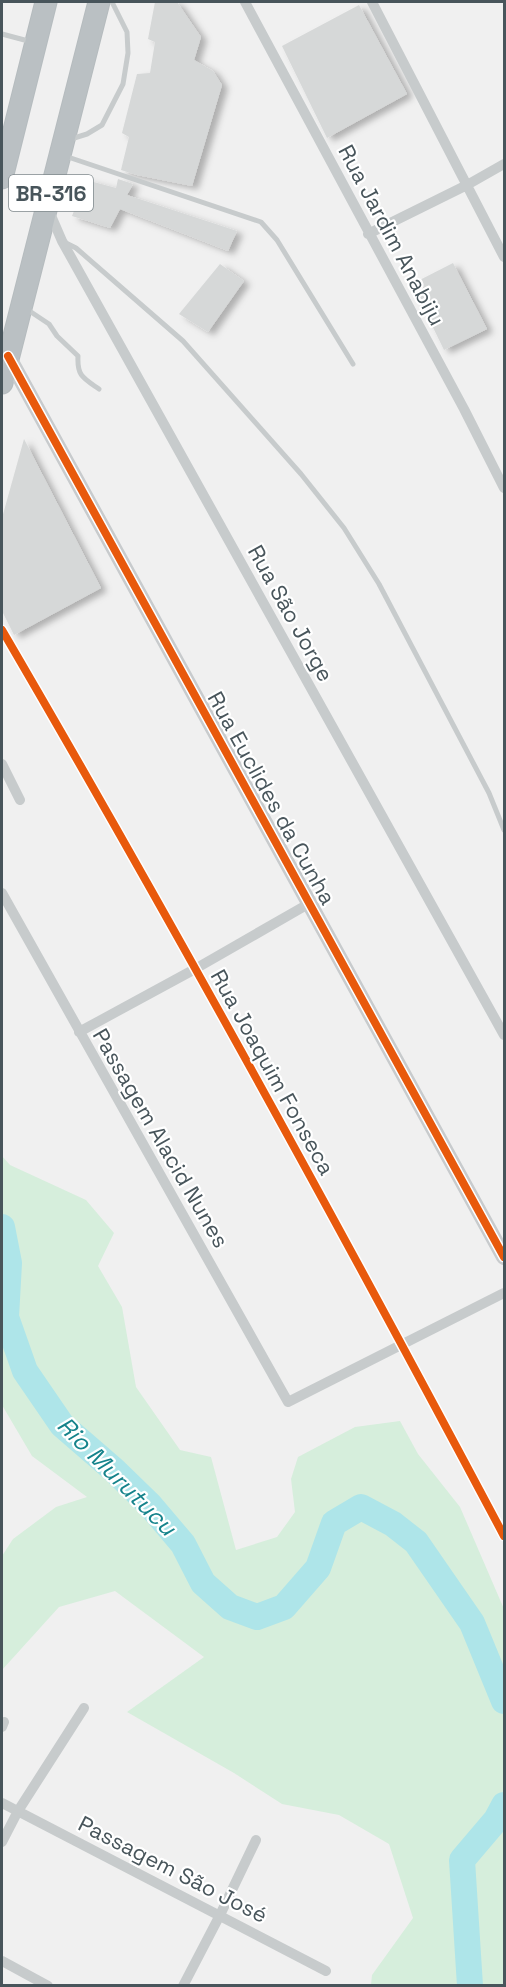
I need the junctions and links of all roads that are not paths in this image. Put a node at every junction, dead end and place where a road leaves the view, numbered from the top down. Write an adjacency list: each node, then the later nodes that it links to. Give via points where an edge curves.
1 (46, 2): 7 (highway, BR-316)
2 (99, 2): 8 (highway, BR-316)
3 (112, 2): 8 (lane, via 126,32 128,53 123,84 102,125)
4 (245, 2): 13 (street, Rua Jardim Anabiju)
5 (372, 2): 11 (street)
6 (2, 34): 7 (lane)
7 (35, 43): 10 (highway, BR-316)
8 (62, 148): 12 (highway, BR-316); 18 (lane, via 261,222 278,240)
9 (504, 164): 11 (street)
10 (2, 178)
11 (467, 185): 13 (street); 15 (street)
12 (47, 207): 14 (street, Rua São Jorge); 16 (highway, BR-316)
13 (368, 234): 21 (street, Rua Jardim Anabiju)
14 (62, 241): 25 (lane, via 76,248 183,341 344,528 379,584 489,793); 30 (street, Rua São Jorge)
15 (504, 257)
16 (21, 305): 17 (highway, BR-316); 20 (lane, via 49,324 78,356 77,368 82,377)
17 (8, 356): 19 (highway, BR-316); 27 (street, Rua Euclides da Cunha)
18 (353, 364)
19 (2, 383)
20 (99, 389)
21 (504, 488)
22 (2, 630): 28 (street, Rua Joaquim Fonseca)
23 (2, 764): 24 (street)
24 (20, 800)
25 (504, 830)
26 (2, 893): 29 (street, Passagem Alacid Nunes)
27 (309, 903): 28 (street); 31 (street, Rua Euclides da Cunha)
28 (195, 969): 29 (street); 33 (street, Rua Joaquim Fonseca)
29 (79, 1032): 33 (street, Passagem Alacid Nunes, via 288,1402)
30 (504, 1035)
31 (504, 1257)
32 (504, 1293): 33 (street)
33 (402, 1344): 34 (street, Rua Joaquim Fonseca)
34 (504, 1536)
35 (84, 1708): 37 (street)
36 (2, 1803): 37 (street, Passagem São José)
37 (18, 1811): 39 (street); 40 (street, Passagem São José)
38 (256, 1840): 40 (street)
39 (2, 1842)
40 (220, 1915): 42 (street, Passagem São José); 44 (street)
41 (2, 1961): 43 (street)
42 (326, 1971)
43 (48, 1986)
44 (183, 1986)

